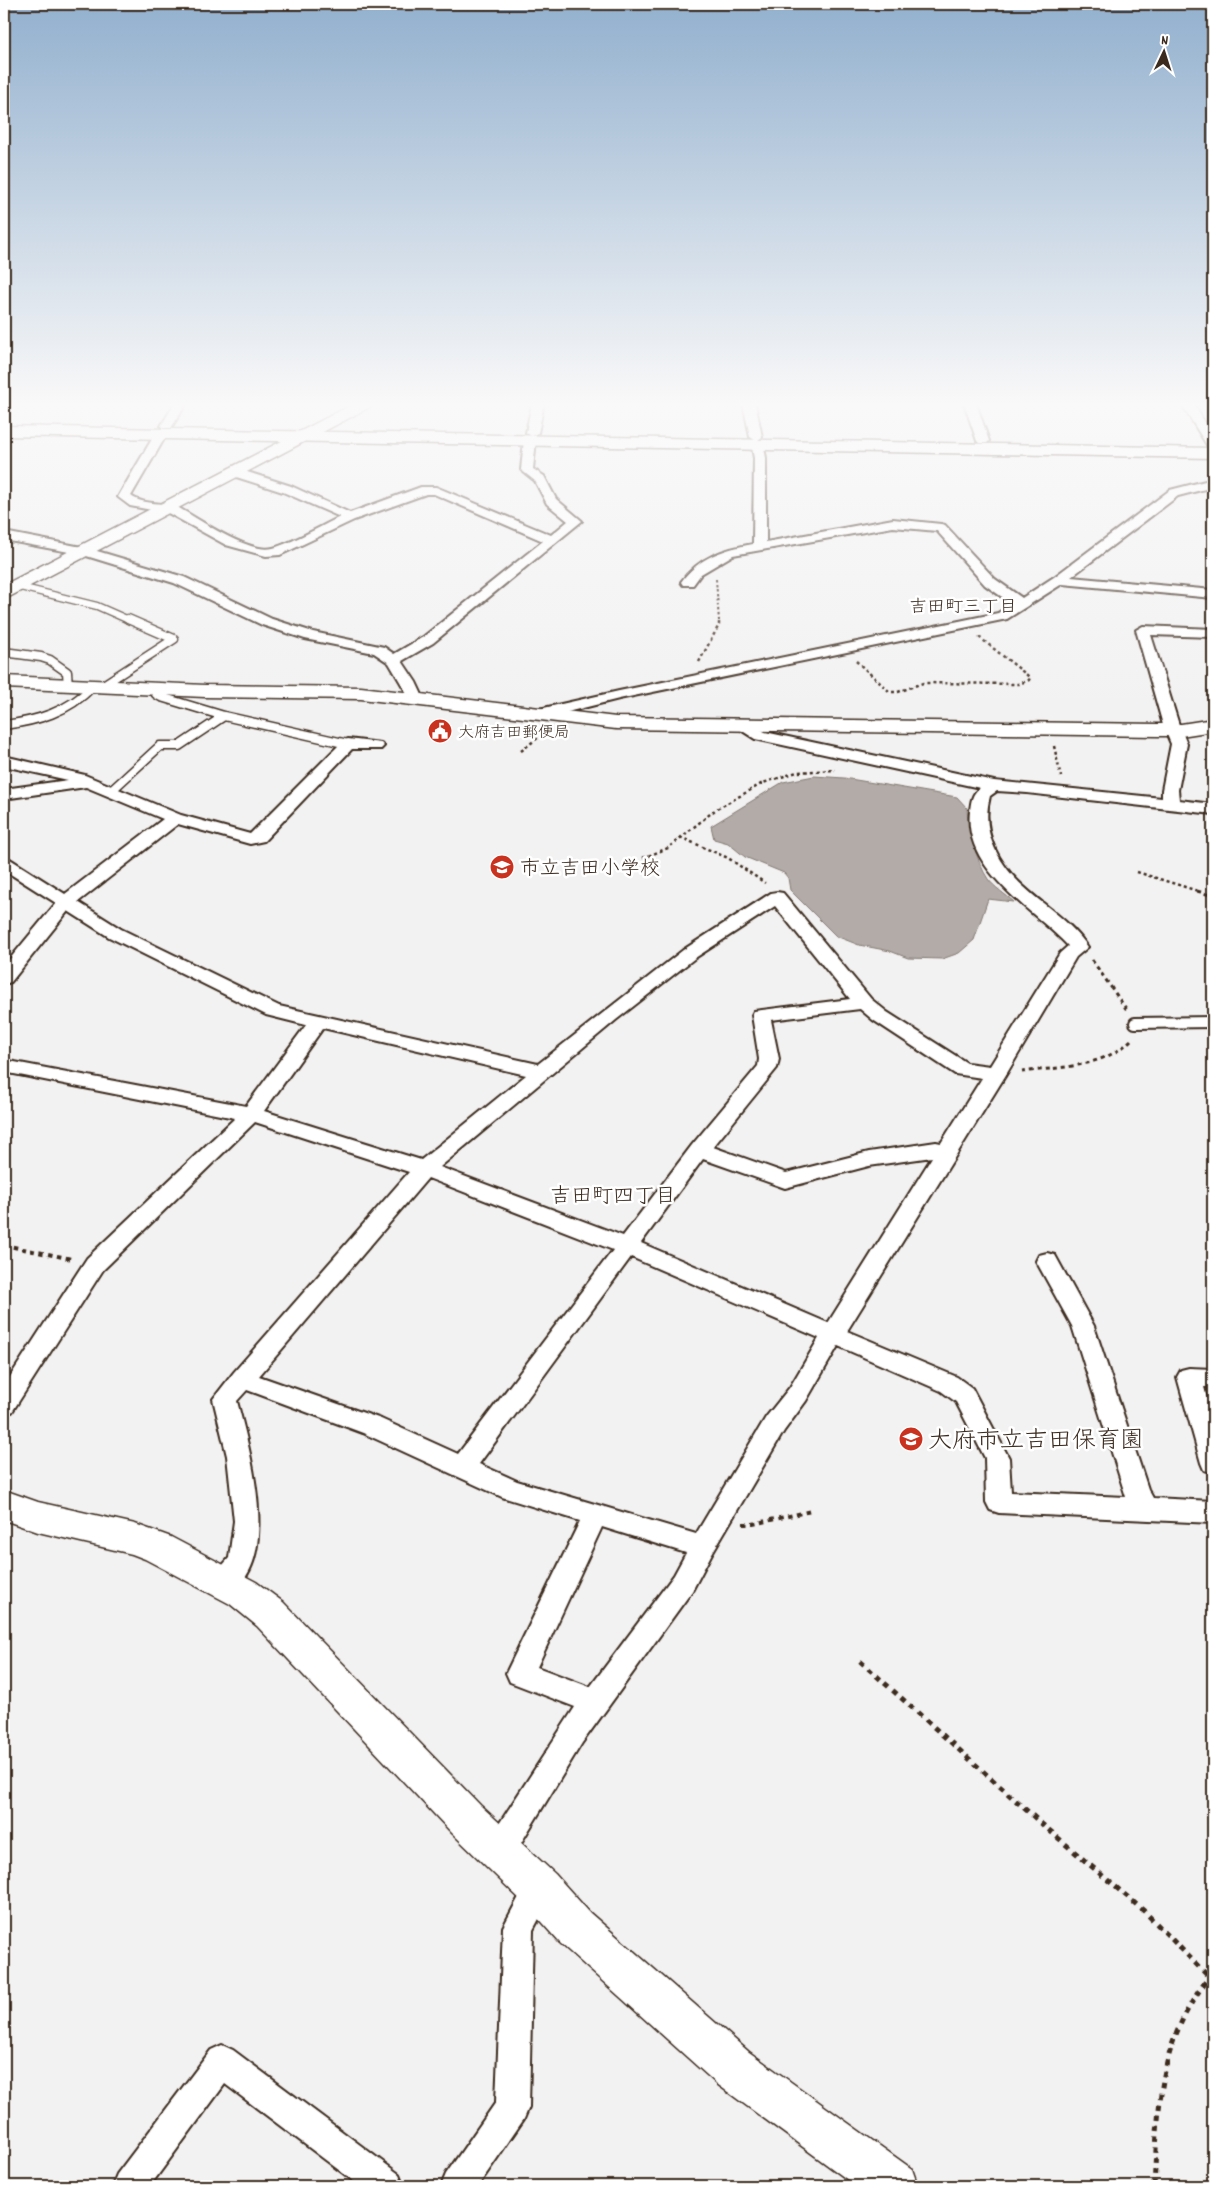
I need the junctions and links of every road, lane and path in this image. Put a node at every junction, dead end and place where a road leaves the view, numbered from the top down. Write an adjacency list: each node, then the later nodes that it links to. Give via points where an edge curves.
1 (146, 505): 9 (street)
2 (170, 505): 9 (main road)
3 (323, 505): 10 (street)
4 (383, 505): 10 (street)
5 (470, 505): 12 (street)
6 (556, 505): 12 (street, via 576,521)
7 (759, 505): 13 (street)
8 (1158, 505): 16 (street)
9 (163, 509): 10 (street, via 171,509 244,546 269,553); 14 (main road)
10 (350, 517)
11 (4, 536): 14 (street)
12 (552, 540): 25 (street, via 428,640)
13 (759, 547): 17 (street, via 729,552 696,570); 20 (street, via 893,522 941,528 990,582)
14 (82, 551): 18 (main road); 25 (street, via 179,580 267,622 310,636 379,650)
15 (718, 574): 26 (path, via 719,625 700,661)
16 (1059, 580): 19 (street); 20 (street)
17 (688, 582)
18 (10, 589): 29 (lane, via 104,608 174,638)
19 (1213, 594)
20 (1022, 604): 21 (street, via 1002,616)
21 (963, 624): 23 (street); 23 (path, via 1030,680 1019,684 923,683 890,692)
22 (1213, 633): 39 (street, via 1143,630)
23 (842, 649): 26 (street)
24 (4, 652): 28 (lane, via 34,654 50,660 67,672)
25 (394, 660): 31 (street)
26 (695, 680): 32 (street)
27 (7, 685): 28 (main road)
28 (68, 686): 29 (main road)
29 (96, 687): 30 (main road); 35 (lane, via 49,716)
30 (157, 689): 31 (main road, via 361,693); 33 (lane, via 156,694 161,697)
31 (417, 699): 32 (main road)
32 (539, 714): 34 (main road)
33 (224, 716): 40 (lane); 47 (lane, via 179,746 160,746)
34 (560, 716): 36 (main road, via 616,723); 42 (path)
35 (4, 725)
36 (741, 725): 38 (main road); 46 (street, via 760,736)
37 (1213, 726): 39 (main road)
38 (1050, 729): 39 (main road); 48 (path)
39 (1173, 730): 50 (street, via 1179,744 1170,790)
40 (348, 744): 41 (street); 52 (street, via 258,837 250,839)
41 (376, 746)
42 (522, 752)
43 (4, 761): 45 (street)
44 (837, 770): 53 (path, via 800,771 771,779 723,804)
45 (89, 782): 47 (street); 49 (street)
46 (994, 786): 48 (street); 60 (street, via 982,794 976,814 978,828 997,871)
47 (111, 791): 52 (street)
48 (1064, 792): 50 (street)
49 (4, 794)
50 (1172, 805): 51 (street)
51 (1213, 809)
52 (175, 818): 59 (street)
53 (680, 837): 54 (path, via 668,848); 58 (path, via 728,858 755,875)
54 (643, 858)
55 (4, 863): 59 (street)
56 (1137, 872): 57 (path)
57 (1213, 896)
58 (777, 897): 62 (street); 67 (street, via 688,954)
59 (65, 903): 61 (street); 63 (street, via 116,934 273,1012)
60 (1079, 947): 65 (path, via 1087,952); 68 (street, via 1069,953)
61 (4, 978)
62 (864, 1003): 68 (street, via 962,1069); 70 (street, via 760,1015 768,1068)
63 (319, 1021): 67 (street); 69 (street)
64 (1213, 1022): 65 (lane)
65 (1134, 1023): 68 (path, via 1136,1036 1098,1061 1006,1074)
66 (4, 1066): 69 (street)
67 (543, 1072): 72 (street)
68 (997, 1072): 71 (street)
69 (251, 1114): 72 (street); 76 (street)
70 (698, 1150): 71 (street, via 785,1181 869,1159 936,1148); 74 (street)
71 (945, 1151): 77 (street)
72 (424, 1169): 74 (street); 79 (street)
73 (4, 1245): 76 (path)
74 (626, 1246): 77 (street); 82 (street)
75 (1047, 1261): 84 (street, via 1083,1326 1136,1492)
76 (95, 1264): 80 (street)
77 (834, 1333): 84 (street, via 949,1384 964,1395 997,1458 999,1502); 88 (street)
78 (1213, 1378): 81 (street, via 1189,1378)
79 (242, 1379): 82 (street, via 372,1426); 90 (street, via 225,1399 239,1456 247,1521 241,1562)
80 (4, 1405)
81 (1213, 1463)
82 (463, 1466): 87 (street, via 511,1490)
83 (4, 1505): 90 (main road, via 38,1517 134,1539)
84 (1146, 1509): 86 (street)
85 (811, 1511): 88 (path, via 753,1524)
86 (1213, 1512)
87 (595, 1515): 89 (street); 92 (street, via 520,1673)
88 (717, 1521): 89 (street)
89 (702, 1547): 92 (street, via 683,1583)
90 (224, 1582): 93 (main road, via 270,1614)
91 (860, 1661): 95 (path)
92 (596, 1702): 93 (street, via 572,1734)
93 (499, 1851): 94 (main road)
94 (540, 1889): 98 (street, via 518,1927 512,2107); 99 (main road, via 575,1928 733,2068)
95 (1211, 1974): 100 (path, via 1178,2026 1165,2071 1159,2098)
96 (129, 2186): 97 (street, via 222,2061)
97 (387, 2186)
98 (458, 2186)
99 (895, 2186)
100 (1154, 2186)

